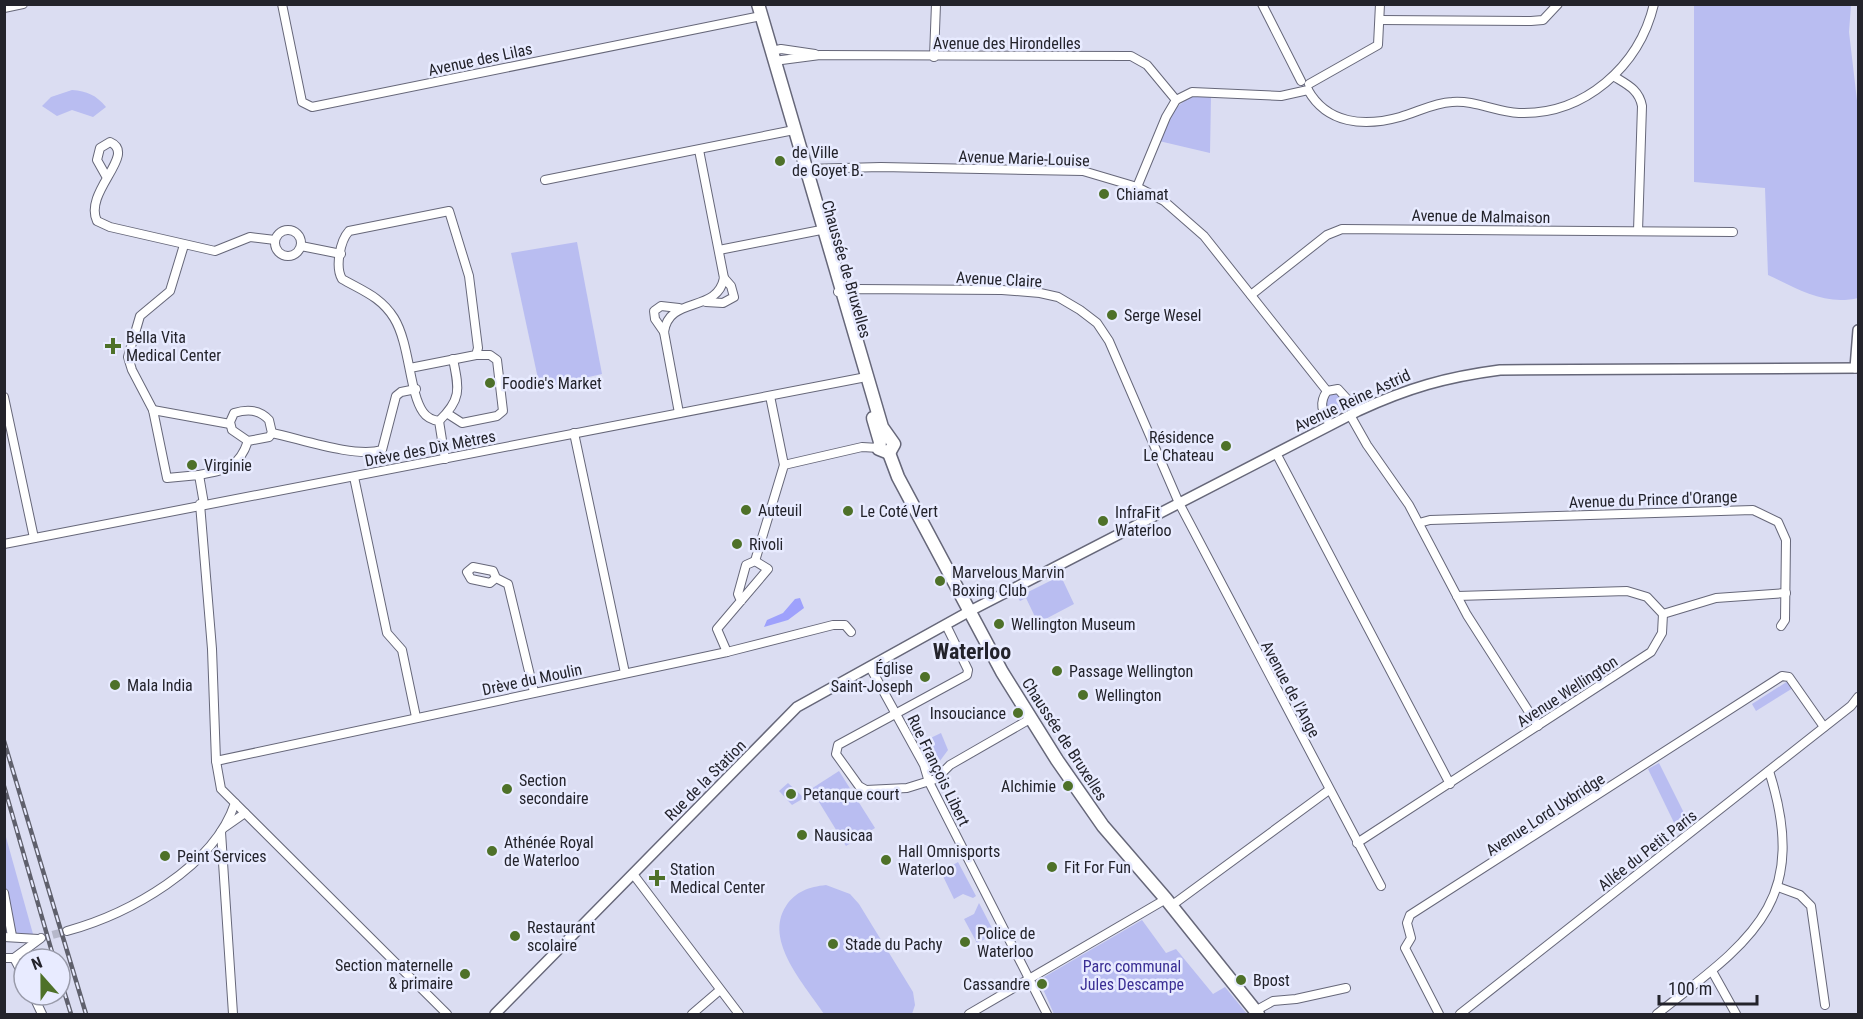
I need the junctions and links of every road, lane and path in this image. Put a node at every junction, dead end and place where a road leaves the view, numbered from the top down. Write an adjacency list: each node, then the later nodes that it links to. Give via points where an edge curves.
1 (23, 4): 8 (street)
2 (282, 4): 9 (street, Avenue des Lilas, via 302,102 312,107)
3 (936, 4): 12 (street)
4 (1262, 4): 14 (street)
5 (1380, 4): 10 (street)
6 (1558, 4): 10 (street, via 1543,20)
7 (1654, 4): 13 (street, via 1630,58)
8 (4, 8)
9 (760, 10): 11 (main road, Chaussée de Bruxelles)
10 (1380, 20): 14 (street, via 1379,38 1372,50)
11 (773, 56): 12 (street, Avenue des Hirondelles); 16 (main road, Chaussée de Bruxelles)
12 (934, 57): 15 (street, Avenue des Hirondelles, via 1131,56 1147,65)
13 (1615, 77): 14 (street, via 1593,94 1536,113 1456,101 1437,103 1401,117 1366,122 1332,115 1315,103); 23 (street, via 1632,88 1642,106)
14 (1305, 86): 15 (street, via 1281,96 1192,92)
15 (1176, 100): 21 (street)
16 (794, 130): 17 (street); 18 (main road, Chaussée de Bruxelles)
17 (699, 150): 20 (street); 28 (street)
18 (805, 169): 21 (street, Avenue Marie-Louise, via 1083,171); 22 (main road, Chaussée de Bruxelles, via 805,180)
19 (106, 176): 26 (street, via 96,201 97,221 110,228)
20 (545, 180)
21 (1137, 186): 32 (street, Avenue Marie-Louise, via 1186,218)
22 (823, 229): 28 (street); 31 (main road, Chaussée de Bruxelles)
23 (1638, 231): 24 (street, Avenue de Malmaison); 32 (street, Avenue de Malmaison, via 1342,229 1328,235)
24 (1733, 232)
25 (275, 240): 26 (street, via 253,237 215,251); 27 (street, via 281,232 292,230 300,237); 27 (street, via 279,253 285,256 298,253)
26 (184, 245): 46 (street, via 170,291 140,316 129,348 132,370)
27 (301, 246): 29 (street)
28 (719, 250): 30 (street)
29 (341, 254): 37 (street, via 349,231 448,211 469,276 479,342); 39 (street, via 338,269 342,279 377,298 394,320)
30 (724, 278): 33 (street, via 719,292); 33 (street, via 734,297 723,303)
31 (840, 291): 41 (main road, Chaussée de Bruxelles); 62 (street, Avenue Claire, via 1002,290 1058,297 1080,310 1097,323 1109,341)
32 (1251, 295): 43 (street, Avenue Marie-Louise)
33 (705, 302): 34 (street)
34 (679, 308): 36 (street, via 668,317); 36 (street, via 661,306 654,311)
35 (1858, 330): 40 (street)
36 (664, 332): 47 (street)
37 (476, 355): 38 (street); 49 (street, via 490,355 497,360 501,413 462,423)
38 (453, 359): 39 (street); 49 (street, via 458,394)
39 (410, 368): 42 (street)
40 (1857, 368): 48 (street, Avenue Reine Astrid, via 1500,370 1450,376 1401,391)
41 (863, 372): 44 (street, Drève des Dix Mètres); 56 (main road, Chaussée de Bruxelles); 56 (main road, Chaussée de Bruxelles, via 875,402)
42 (416, 389): 50 (street, via 423,412); 53 (street, via 396,396 382,450 357,451)
43 (1327, 391): 48 (street, Avenue Marie-Louise, via 1338,389); 52 (street, via 1322,409)
44 (770, 396): 47 (street, Drève des Dix Mètres); 59 (street)
45 (4, 397): 65 (street)
46 (153, 410): 51 (street); 60 (street, via 168,478)
47 (679, 413): 54 (street, Drève des Dix Mètres)
48 (1354, 413): 52 (street, Avenue Reine Astrid); 64 (street, via 1367,445)
49 (448, 414): 50 (street)
50 (439, 420): 58 (street)
51 (230, 424): 53 (street, via 234,413 259,412 269,420); 55 (street)
52 (1330, 425): 57 (street, Avenue Reine Astrid)
53 (272, 433): 55 (street, via 261,440)
54 (574, 433): 58 (street, Drève des Dix Mètres); 79 (street)
55 (248, 441): 60 (street, via 236,464)
56 (884, 445): 59 (street); 72 (main road, Chaussée de Bruxelles)
57 (1276, 453): 62 (street, Avenue Reine Astrid); 91 (street)
58 (445, 459): 61 (street, Drève des Dix Mètres)
59 (784, 465): 67 (street)
60 (199, 475): 63 (street)
61 (354, 477): 63 (street, Drève des Dix Mètres); 84 (street, via 387,633 402,650)
62 (1179, 503): 72 (street, Avenue Reine Astrid); 92 (street, Avenue de l'Ange)
63 (202, 504): 65 (street, Drève des Dix Mètres); 88 (street)
64 (1419, 523): 69 (street, Avenue du Prince d'Orange, via 1754,510 1778,522 1784,530); 70 (street)
65 (34, 537): 66 (street, Drève des Dix Mètres)
66 (4, 544)
67 (755, 561): 71 (street, via 746,565 738,594); 71 (street, via 768,568)
68 (496, 578): 80 (street, via 508,584 512,592)
69 (1786, 593): 73 (street, via 1716,598); 75 (street, Avenue du Prince d'Orange, via 1785,620)
70 (1457, 596): 73 (street, via 1627,591 1647,597); 86 (street)
71 (741, 601): 77 (street, via 717,629)
72 (970, 611): 74 (street, Rue de la Station); 85 (main road, Chaussée de Bruxelles)
73 (1663, 614): 86 (street, Avenue Wellington, via 1662,633 1651,652)
74 (946, 625): 78 (street, Rue de la Station); 83 (street, via 967,675)
75 (1781, 626)
76 (851, 632): 77 (street, Drève du Moulin, via 845,625 833,625)
77 (727, 652): 79 (street, Drève du Moulin)
78 (870, 667): 83 (street, Rue François Libert); 97 (street, Rue de la Station, via 798,707)
79 (625, 673): 80 (street, Drève du Moulin)
80 (534, 692): 84 (street, Drève du Moulin)
81 (1858, 698): 82 (street, Allée du Petit Paris)
82 (1855, 705): 87 (street, Allée du Petit Paris)
83 (895, 712): 90 (street, Rue François Libert); 90 (street, via 838,745 836,753 866,790 908,788)
84 (416, 717): 88 (street, Drève du Moulin)
85 (1030, 718): 90 (street, via 950,765); 101 (main road, Chaussée de Bruxelles, via 1103,826)
86 (1538, 726): 91 (street, Avenue Wellington)
87 (1824, 727): 89 (street, Allée du Petit Paris); 118 (street, Avenue Lord Uxbridge, via 1789,677 1782,676 1410,915 1407,923 1411,938 1405,948)
88 (216, 761): 93 (street, via 219,784)
89 (1769, 771): 99 (street, via 1783,845); 119 (street, Allée du Petit Paris)
90 (929, 782): 106 (street, Rue François Libert)
91 (1450, 784): 96 (street, Avenue Wellington)
92 (1329, 790): 96 (street, Avenue de l'Ange); 101 (street)
93 (235, 803): 94 (street); 95 (street)
94 (245, 813): 95 (street); 112 (street)
95 (221, 831): 102 (street, via 185,869 150,896); 111 (street)
96 (1357, 843): 98 (street, Avenue de l'Ange)
97 (633, 874): 108 (street); 113 (street, Rue de la Station)
98 (1381, 886)
99 (1778, 887): 105 (street, via 1749,937); 109 (street, via 1800,895 1811,906)
100 (4, 893): 103 (street)
101 (1168, 902): 106 (street); 110 (main road, Chaussée de Bruxelles)
102 (68, 931)
103 (11, 937): 104 (street, via 41,938)
104 (28, 947)
105 (1712, 971): 120 (street); 121 (street)
106 (1029, 979): 116 (street); 117 (street, Rue François Libert)
107 (1346, 988): 110 (street, via 1273,1001)
108 (720, 990): 114 (street); 115 (street)
109 (1825, 1005)
110 (1256, 1013)
111 (233, 1014)
112 (447, 1014)
113 (495, 1014)
114 (692, 1014)
115 (739, 1014)
116 (969, 1014)
117 (1047, 1014)
118 (1439, 1014)
119 (1460, 1014)
120 (1657, 1014)
121 (1736, 1014)

